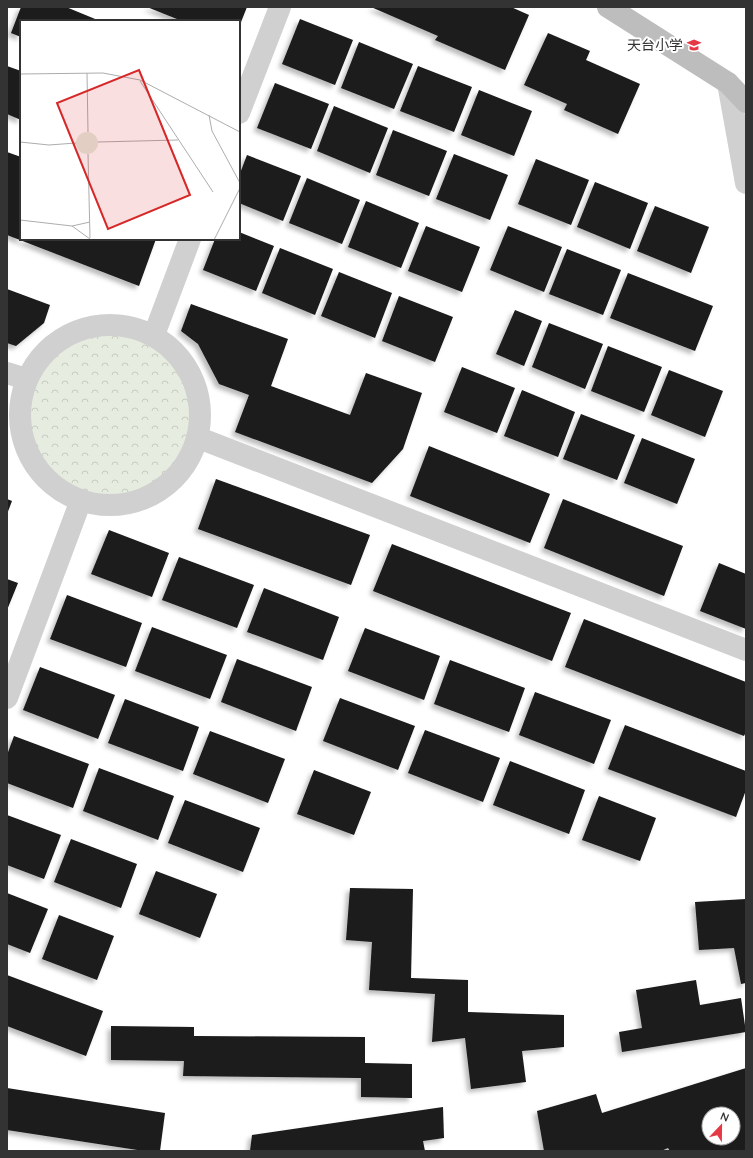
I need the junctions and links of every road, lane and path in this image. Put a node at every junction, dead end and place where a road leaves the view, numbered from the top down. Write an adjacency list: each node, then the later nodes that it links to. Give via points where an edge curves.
1 (280, 7): 5 (street)
2 (608, 7): 3 (main road)
3 (728, 83): 4 (main road); 6 (street)
4 (746, 102)
5 (240, 110)
6 (746, 183)
7 (190, 240): 8 (street)
8 (154, 335): 9 (street, via 125,325 94,325 66,335); 10 (street, via 177,353 194,378 201,408)
9 (16, 376): 11 (street, via 22,438 34,464 54,487)
10 (199, 438): 11 (street, via 186,465 166,487 140,501 110,506); 12 (street)
11 (81, 500): 13 (street)
12 (746, 650)
13 (7, 698)

